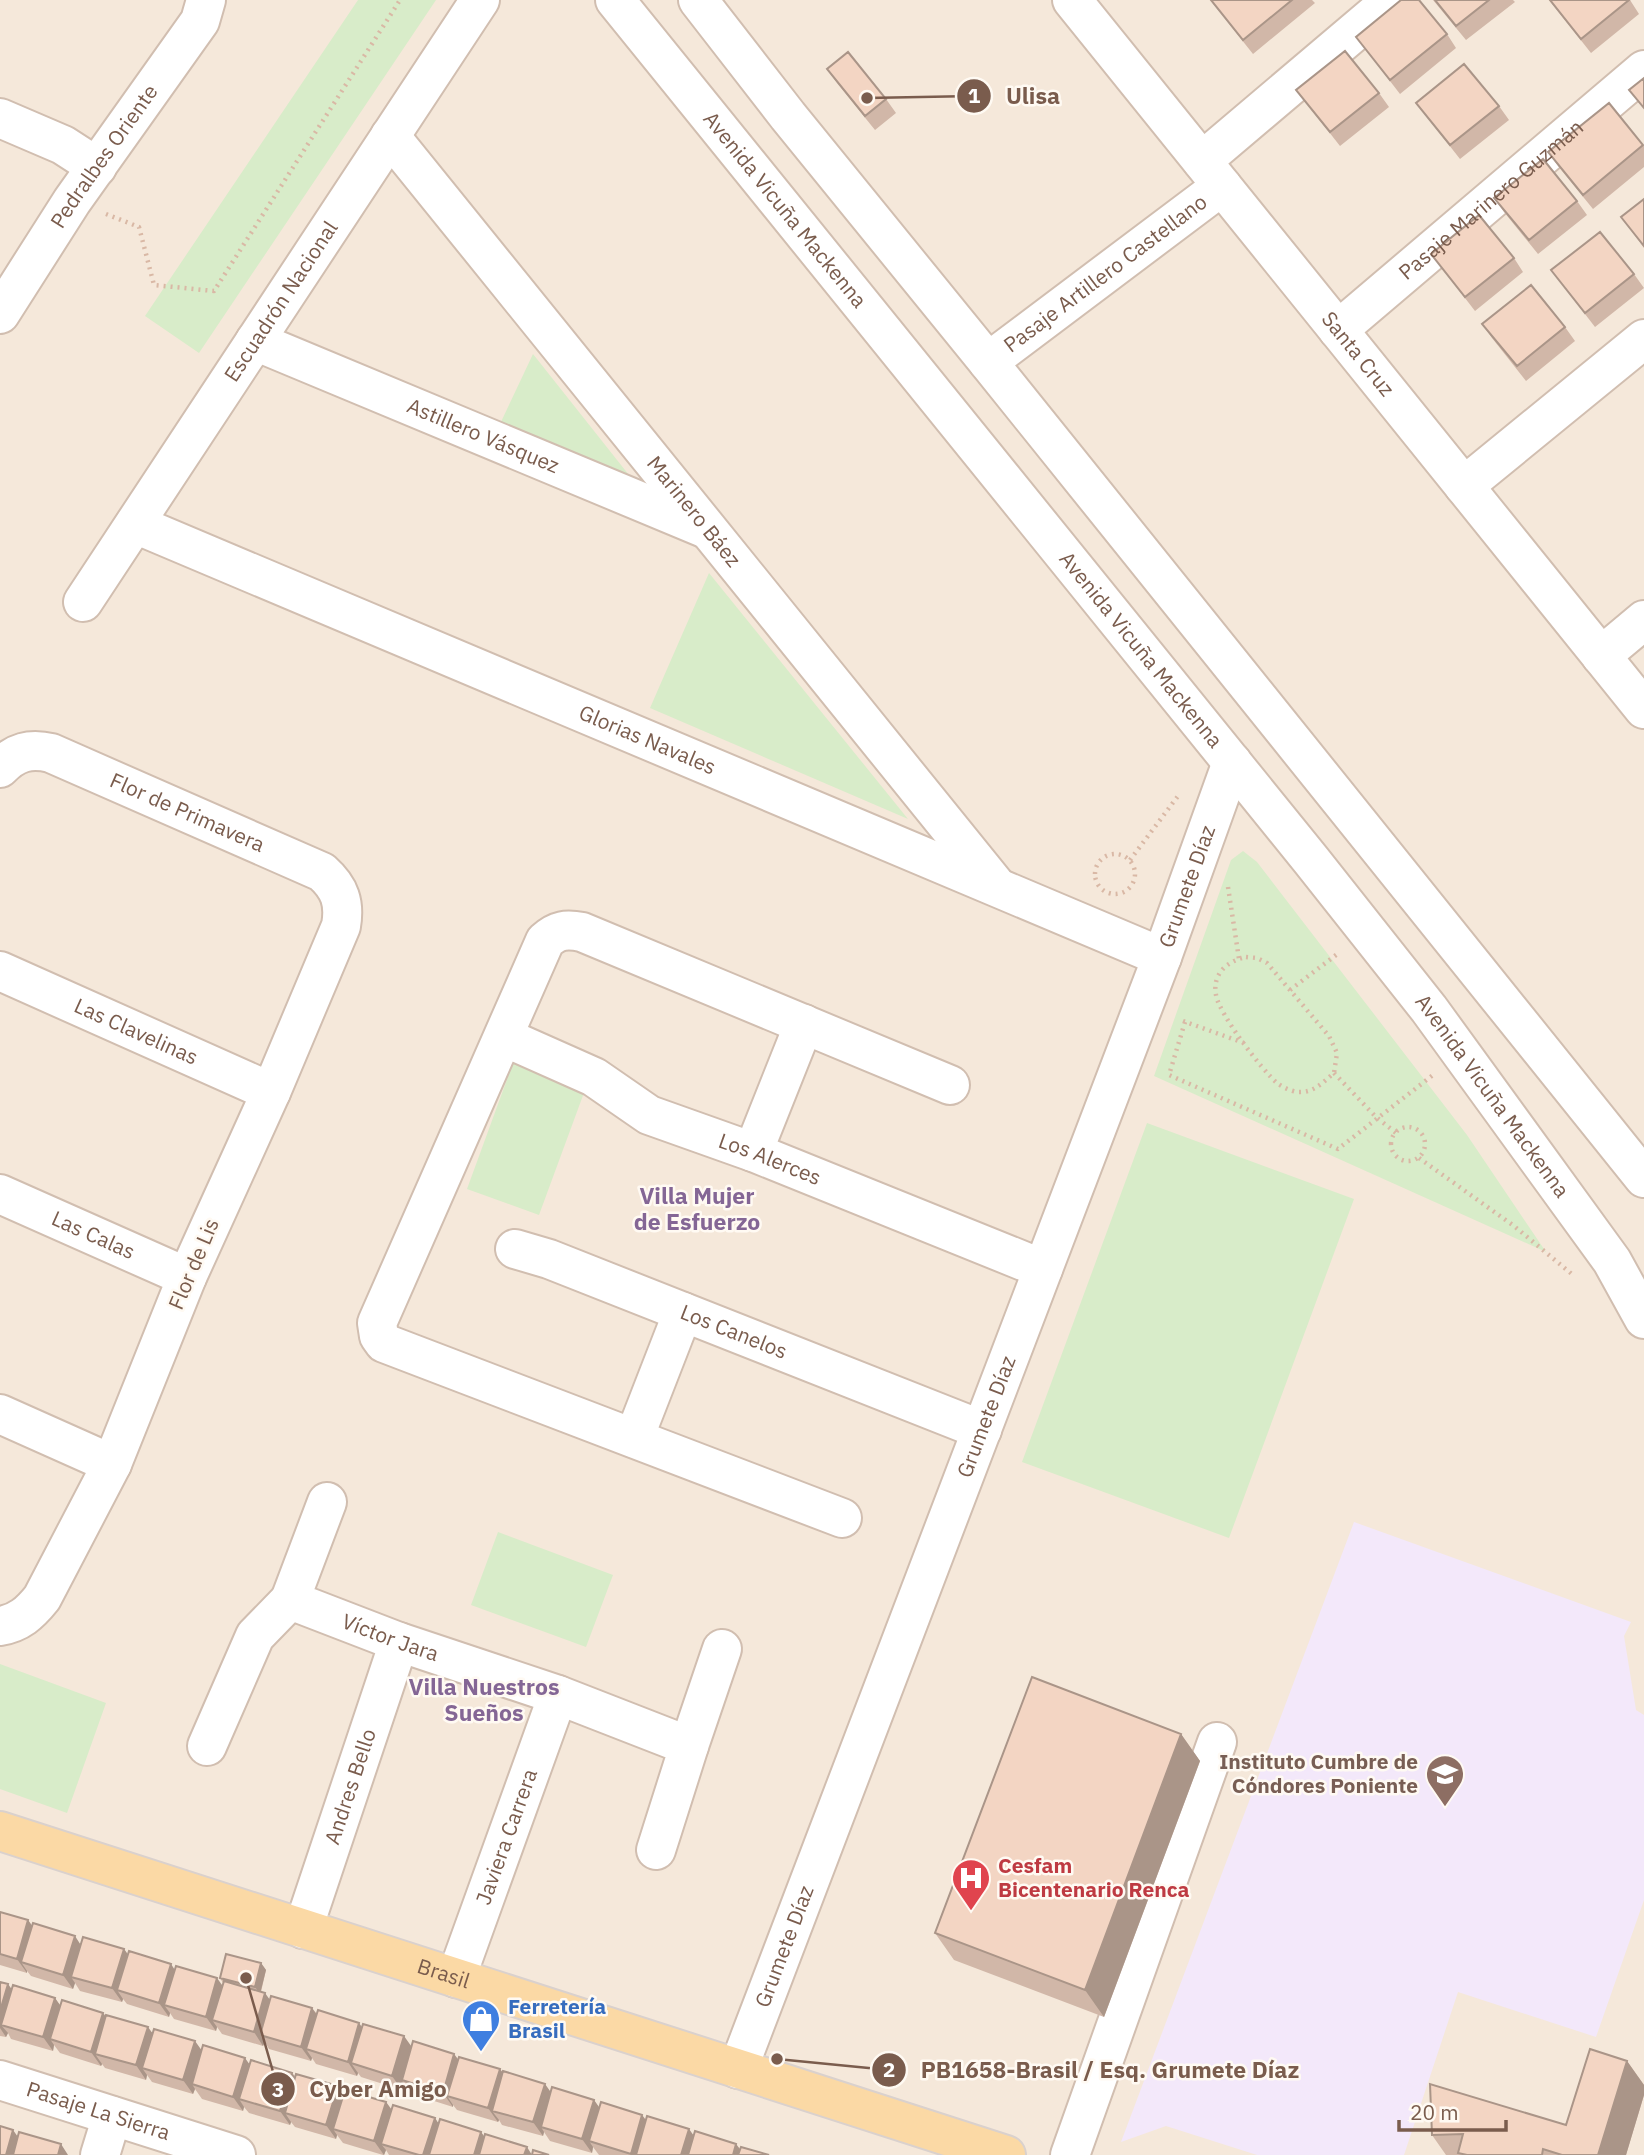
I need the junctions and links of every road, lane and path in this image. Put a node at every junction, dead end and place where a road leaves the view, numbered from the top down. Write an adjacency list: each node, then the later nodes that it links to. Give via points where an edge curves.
1 (206, 0): 13 (street, Pedralbes Oriente, via 200,21)
2 (400, 0): 15 (path, via 214,291 154,285 139,227)
3 (480, 0): 11 (street, Escuadrón Nacional)
4 (615, 0): 12 (street, Avenida Vicuña Mackenna)
5 (698, 0): 9 (street)
6 (1072, 0): 14 (street, Santa Cruz)
7 (1392, 0): 14 (street, Pasaje Artillero Castellano)
8 (1644, 70): 18 (street, Pasaje Marinero Guzmán)
9 (788, 116): 12 (street); 21 (street)
10 (0, 118): 13 (street, via 62,145)
11 (390, 136): 20 (street, Escuadrón Nacional); 24 (street, Marinero Báez)
12 (739, 152): 30 (street, Avenida Vicuña Mackenna)
13 (97, 167): 15 (street, Pedralbes Oriente)
14 (1212, 174): 18 (street, Santa Cruz); 21 (street, Pasaje Artillero Castellano)
15 (72, 201): 16 (street, Pedralbes Oriente)
16 (12, 271): 17 (street, Pedralbes Oriente)
17 (0, 313)
18 (1338, 330): 22 (street, Santa Cruz)
19 (1644, 339): 22 (street)
20 (255, 341): 23 (street, Escuadrón Nacional); 24 (street, Astillero Vásquez)
21 (988, 362): 52 (street)
22 (1464, 486): 27 (street, Santa Cruz)
23 (135, 524): 25 (street, Escuadrón Nacional); 33 (street, Glorias Navales)
24 (709, 530): 33 (street, Marinero Báez)
25 (83, 602)
26 (1644, 620): 27 (street)
27 (1601, 656): 28 (street, Santa Cruz)
28 (1644, 709)
29 (11, 760): 34 (street, Flor de Primavera, via 36,750 51,753 322,872)
30 (1232, 762): 31 (street, Grumete Díaz); 35 (street, Avenida Vicuña Mackenna)
31 (1214, 811): 32 (path, via 1178,795); 36 (street, Grumete Díaz)
32 (1130, 859): 32 (path, via 1118,854 1100,861 1095,880 1103,890 1115,895 1132,887 1136,876)
33 (997, 887): 36 (street, Glorias Navales)
34 (341, 895): 47 (street, Flor de Lis, via 341,926)
35 (1369, 933): 38 (path); 44 (street, Avenida Vicuña Mackenna)
36 (1162, 957): 39 (street, Grumete Díaz)
37 (0, 971): 47 (street, Las Clavelinas)
38 (1290, 990): 43 (path, via 1257,958 1238,958 1225,966 1215,987 1216,998); 45 (path, via 1329,1036 1336,1053)
39 (1143, 1007): 40 (path); 56 (street, Grumete Díaz)
40 (1185, 1022): 43 (path); 48 (path, via 1170,1075 1338,1149)
41 (804, 1024): 42 (street, via 570,929 545,941); 46 (street); 50 (street)
42 (504, 1037): 50 (street, Los Alerces, via 594,1077 649,1115); 62 (street, via 377,1323 379,1336 384,1343)
43 (1244, 1043): 45 (path, via 1278,1084 1294,1092 1312,1091)
44 (1463, 1054): 48 (path); 55 (street, Avenida Vicuña Mackenna)
45 (1334, 1073): 48 (path)
46 (950, 1085)
47 (271, 1092): 57 (street, Flor de Lis)
48 (1376, 1117): 49 (path)
49 (1396, 1133): 51 (path, via 1391,1146 1398,1158); 51 (path, via 1409,1127 1421,1133 1426,1146)
50 (753, 1152): 56 (street, Los Alerces)
51 (1419, 1158): 55 (path, via 1580,1280)
52 (1644, 1178)
53 (0, 1195): 57 (street, Las Calas)
54 (515, 1249): 58 (street, Los Canelos)
55 (1612, 1261): 59 (street, Avenida Vicuña Mackenna)
56 (1043, 1269): 61 (street, Grumete Díaz)
57 (187, 1277): 63 (street, Flor de Lis)
58 (683, 1312): 61 (street, Los Canelos); 62 (street)
59 (1644, 1319)
60 (0, 1414): 63 (street)
61 (967, 1423): 78 (street, Grumete Díaz)
62 (634, 1438): 65 (street)
63 (112, 1464): 67 (street, Flor de Lis, via 42,1598 32,1611)
64 (327, 1502): 66 (street)
65 (842, 1518)
66 (290, 1600): 68 (street, Víctor Jara); 72 (street, via 256,1636)
67 (9, 1624)
68 (399, 1642): 70 (street, Víctor Jara); 76 (street, Andres Bello)
69 (722, 1648): 73 (street)
70 (558, 1695): 73 (street, Víctor Jara); 77 (street, Javiera Carrera)
71 (1217, 1742): 84 (street)
72 (207, 1746)
73 (689, 1746): 75 (street)
74 (2, 1839): 76 (main road, Brasil)
75 (656, 1850)
76 (303, 1929): 77 (main road, Brasil)
77 (456, 1978): 78 (main road, Brasil)
78 (738, 2069): 83 (main road, Brasil)
79 (0, 2080): 80 (street, Pasaje La Sierra)
80 (112, 2116): 81 (street); 82 (street, Pasaje La Sierra)
81 (100, 2155)
82 (236, 2155)
83 (1006, 2155)
84 (1070, 2155)

